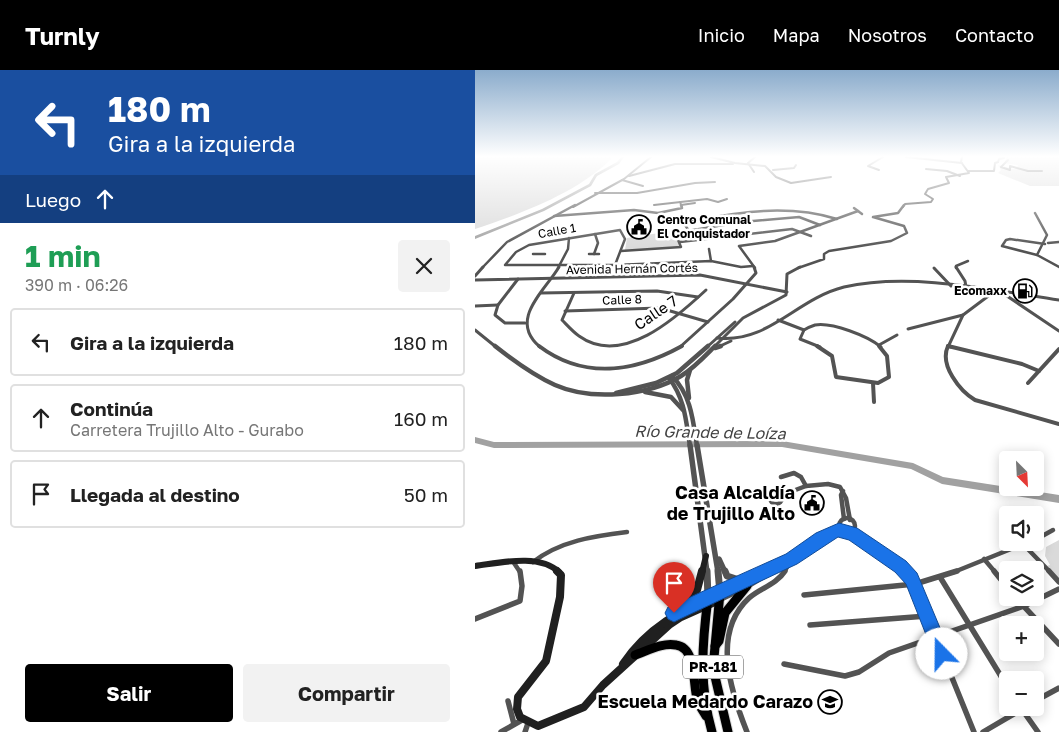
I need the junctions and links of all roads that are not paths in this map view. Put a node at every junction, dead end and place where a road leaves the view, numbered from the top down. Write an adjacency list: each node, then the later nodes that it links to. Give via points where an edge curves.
1 (604, 188): 4 (street)
2 (667, 188): 4 (street, via 629,194)
3 (932, 188): 53 (street, via 925,194 933,199 931,202 905,204 898,213 874,216 904,226 907,233 897,239 829,251 824,254 824,260 787,274)
4 (595, 192): 14 (street)
5 (727, 200): 6 (street)
6 (680, 204): 7 (street); 14 (street, via 681,208 643,213 634,210)
7 (654, 205)
8 (760, 206): 10 (street)
9 (854, 208): 11 (street)
10 (762, 211): 15 (street, via 803,209); 18 (street, via 683,222)
11 (858, 211): 13 (street); 15 (street)
12 (1035, 213): 16 (street)
13 (862, 214)
14 (554, 216): 44 (street, via 507,242)
15 (837, 219): 17 (street)
16 (1046, 223)
17 (819, 225): 18 (street, via 799,217); 19 (street)
18 (689, 230): 24 (street, via 675,233)
19 (801, 232): 21 (street); 24 (street, via 775,230); 41 (street, via 775,241 739,246)
20 (595, 234): 23 (street, Calle 1); 29 (street, Calle 1, via 620,230 625,239); 34 (street, via 598,243)
21 (811, 236)
22 (1053, 236): 27 (street)
23 (569, 238): 26 (street, Calle 1); 39 (street, via 569,247)
24 (680, 242): 29 (street, via 681,248)
25 (1059, 242): 27 (street)
26 (542, 243): 31 (street); 39 (street, Calle 1, via 520,249 505,265)
27 (1047, 243): 36 (street); 36 (street, via 1010,239 1002,246)
28 (709, 249): 37 (street)
29 (621, 251): 40 (street)
30 (533, 254): 31 (street)
31 (539, 254): 32 (street)
32 (545, 254)
33 (589, 254): 34 (street)
34 (594, 254): 35 (street)
35 (599, 254)
36 (1037, 256): 42 (street)
37 (711, 261): 40 (street); 41 (street)
38 (968, 261): 50 (street, via 956,266)
39 (560, 265): 40 (street); 46 (street)
40 (615, 265)
41 (753, 266): 48 (street, via 756,273)
42 (1059, 267)
43 (934, 268): 49 (street)
44 (475, 276)
45 (518, 279): 46 (street, Avenida Hernán Cortés); 47 (street, Avenida Hernán Cortés); 59 (street)
46 (552, 279): 48 (street, Avenida Hernán Cortés, via 700,276); 55 (street)
47 (475, 280)
48 (748, 284): 53 (street, Avenida Hernán Cortés); 67 (street)
49 (951, 286): 50 (street); 65 (street, via 850,286 801,305)
50 (966, 287): 52 (street)
51 (706, 290): 57 (street, Calle 7)
52 (995, 291): 54 (street); 63 (street)
53 (787, 292): 64 (street)
54 (1001, 292): 58 (street); 72 (street)
55 (541, 293): 56 (street); 66 (street)
56 (574, 293): 57 (street, via 657,291); 61 (street)
57 (698, 297): 62 (street, Calle 7)
58 (1059, 300)
59 (499, 305): 60 (street); 66 (street, via 495,315 505,323)
60 (475, 306)
61 (565, 311): 62 (street, Calle 8, via 660,308); 62 (street, Calle 7, via 562,320 568,327 589,341 607,346 645,337)
62 (679, 313): 67 (street, Calle 8)
63 (963, 315): 68 (street, via 943,322 920,323); 77 (street)
64 (743, 318): 70 (street); 74 (street, via 731,325)
65 (778, 320): 71 (street); 75 (street, via 760,334)
66 (525, 322): 67 (street, via 533,341 561,361 581,368 600,369 631,365 667,354)
67 (708, 322)
68 (908, 329)
69 (475, 330): 86 (street, via 523,368 557,386 593,394)
70 (730, 330): 74 (street); 75 (street)
71 (804, 330): 76 (street, via 815,325 826,326); 83 (street, via 800,338 832,356 836,376)
72 (1059, 331)
73 (897, 335): 76 (street)
74 (720, 339): 75 (street); 79 (street); 82 (street)
75 (737, 340): 79 (street)
76 (879, 345): 83 (street, via 887,357 889,377)
77 (949, 346): 81 (street); 90 (street, via 946,350 950,373 965,394 975,400)
78 (1059, 349): 81 (street)
79 (711, 350): 80 (street)
80 (690, 370): 82 (street); 87 (street, via 687,380)
81 (1039, 371): 84 (street)
82 (672, 378): 85 (street); 86 (street); 87 (street); 89 (street, via 681,394)
83 (873, 383): 88 (street)
84 (1028, 383)
85 (635, 392): 86 (street); 89 (street, via 667,395)
86 (615, 394)
87 (689, 400): 104 (street)
88 (874, 402)
89 (683, 412): 105 (street)
90 (1059, 424)
91 (781, 477): 92 (street, via 793,473 801,477)
92 (806, 486): 93 (street, via 829,483 838,485); 94 (street)
93 (843, 492): 95 (street); 96 (street)
94 (782, 495)
95 (844, 519): 96 (street); 97 (street, via 839,522)
96 (850, 520): 100 (street, via 855,527)
97 (839, 529): 100 (street); 106 (street)
98 (1053, 530): 101 (street)
99 (627, 532): 108 (street, via 578,541 547,551)
100 (852, 533): 115 (street, via 901,567)
101 (1044, 535)
102 (1004, 551): 107 (street)
103 (1032, 551): 113 (street)
104 (717, 555): 114 (street, via 727,576); 118 (street)
105 (706, 556): 120 (street); 122 (main road, via 697,590)
106 (791, 559): 114 (street, via 781,568); 144 (street, via 779,580 737,611 730,631 728,662 731,680)
107 (984, 559): 111 (street); 112 (street)
108 (533, 562): 109 (main road); 140 (main road, via 551,565 558,571 561,581 546,661 518,697 516,709)
109 (514, 563): 110 (main road); 124 (street, via 520,571 523,589 520,601)
110 (475, 566)
111 (940, 577): 115 (street); 126 (street)
112 (999, 577)
113 (1059, 582)
114 (746, 584): 118 (street); 129 (main road, via 725,613 719,641)
115 (915, 584): 117 (street); 123 (street)
116 (1059, 589): 119 (street)
117 (804, 595)
118 (719, 596): 120 (main road); 129 (main road, PR-181)
119 (1044, 596)
120 (708, 601): 122 (main road); 130 (main road, via 675,620); 139 (main road, PR-181, via 700,664)
121 (1024, 606): 126 (street); 128 (street)
122 (674, 613): 132 (main road, via 630,651)
123 (927, 616): 125 (street); 127 (street)
124 (475, 619)
125 (813, 624)
126 (971, 625): 127 (street); 133 (street)
127 (936, 638): 131 (street, via 889,652 859,672 845,676); 145 (street)
128 (1059, 644)
129 (714, 648): 143 (main road, PR-181, via 715,678)
130 (635, 655): 132 (main road); 139 (main road, via 672,643 685,650 691,659 700,708)
131 (784, 664)
132 (618, 671): 140 (main road, via 584,707 546,725)
133 (999, 672)
134 (1059, 688): 135 (street)
135 (1044, 696)
136 (509, 701): 140 (street)
137 (1009, 716): 146 (street)
138 (1027, 716): 147 (street)
139 (707, 717): 142 (main road, PR-181)
140 (522, 725): 141 (street)
141 (501, 732)
142 (712, 732)
143 (728, 732)
144 (747, 732)
145 (974, 732)
146 (983, 732)
147 (1038, 732)

